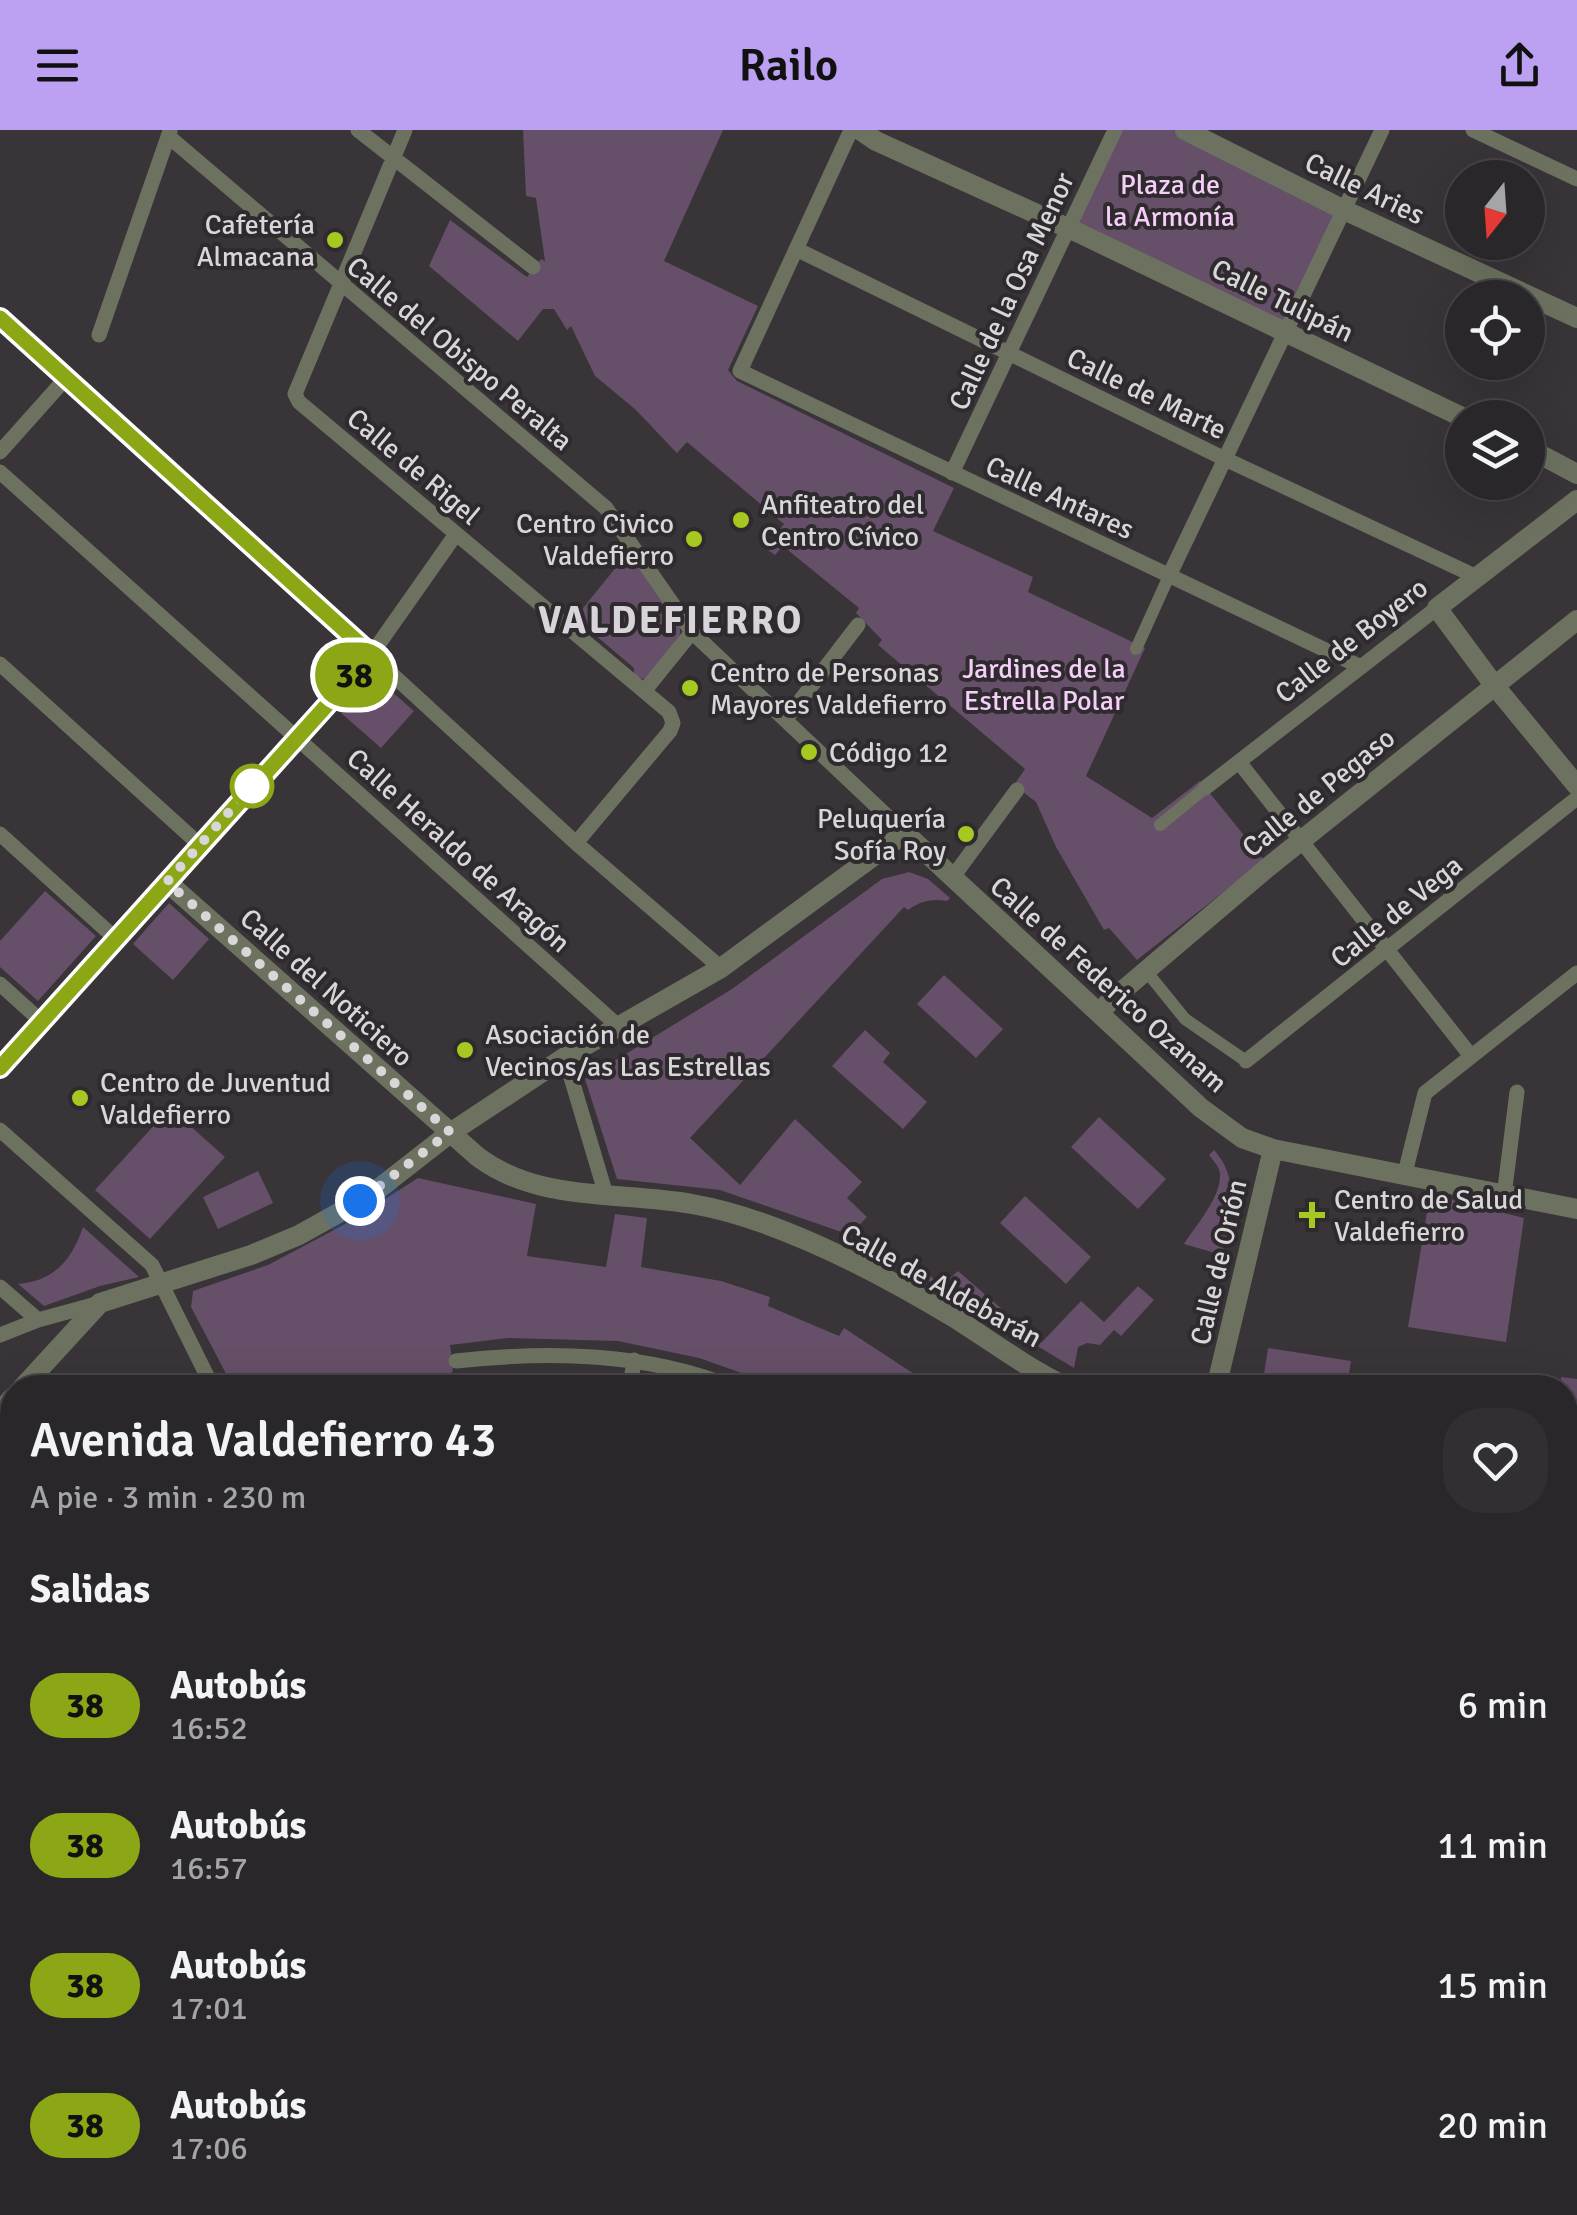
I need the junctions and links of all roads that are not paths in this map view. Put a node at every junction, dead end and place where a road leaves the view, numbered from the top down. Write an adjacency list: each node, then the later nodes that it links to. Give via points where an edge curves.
1 (358, 130): 10 (street)
2 (405, 130): 10 (street)
3 (851, 130): 14 (street)
4 (860, 130): 13 (street, Calle Tulipán)
5 (1115, 130): 13 (street, Calle de la Osa Menor)
6 (1185, 130): 12 (street, Calle Aries)
7 (1382, 130): 12 (street)
8 (1472, 130): 11 (street)
9 (169, 133): 16 (street, Calle del Obispo Peralta); 20 (street)
10 (392, 159): 15 (street); 16 (street)
11 (1577, 179)
12 (1344, 210): 18 (street, Calle Aries); 19 (street)
13 (1068, 228): 19 (street, Calle Tulipán); 21 (street, Calle de la Osa Menor)
14 (796, 249): 21 (street, Calle de Marte); 28 (street, Calle Antares, via 740,371)
15 (533, 267)
16 (339, 284): 31 (street, Calle de Rigel, via 296,398); 37 (street, Calle del Obispo Peralta, via 606,508)
17 (0, 318): 22 (street)
18 (1577, 318)
19 (1286, 332): 23 (street, Calle Tulipán); 26 (street)
20 (98, 335)
21 (1009, 352): 26 (street, Calle de Marte); 28 (street, Calle de la Osa Menor)
22 (67, 378): 24 (street); 39 (street)
23 (1445, 409)
24 (0, 452)
25 (1545, 457): 29 (street)
26 (1225, 459): 32 (street); 33 (street, Calle de Marte)
27 (0, 472): 45 (street, Calle Heraldo de Aragón)
28 (952, 473): 32 (street, Calle Antares)
29 (1577, 474)
30 (1577, 500): 33 (street, Calle de Boyero)
31 (456, 534): 39 (street); 43 (street, Calle de Rigel)
32 (1170, 576): 38 (street); 41 (street, Calle Antares)
33 (1478, 576): 34 (street, Calle de Boyero)
34 (1437, 608): 41 (street, Calle de Boyero); 42 (street)
35 (1577, 620): 42 (street, Calle de Pegaso)
36 (858, 625): 44 (street)
37 (692, 632): 43 (street); 44 (street, Calle de Federico Ozanam)
38 (1136, 649)
39 (372, 655): 45 (street); 55 (street)
40 (0, 664): 56 (street)
41 (1360, 666): 46 (street, Calle de Boyero)
42 (1494, 685): 47 (street); 54 (street, Calle de Pegaso)
43 (645, 690): 55 (street, Calle de Rigel, via 669,712 670,731)
44 (786, 719): 53 (street, Calle de Federico Ozanam)
45 (297, 738): 56 (street); 67 (street, Calle Heraldo de Aragón)
46 (1239, 762): 48 (street, Calle de Boyero); 54 (street)
47 (1577, 786)
48 (1205, 788): 51 (street, Calle de Boyero)
49 (1017, 790): 57 (street)
50 (1577, 798): 60 (street, Calle de Vega)
51 (1160, 825)
52 (0, 834): 59 (street)
53 (905, 834): 57 (street, Calle de Federico Ozanam); 61 (street)
54 (1302, 842): 60 (street); 65 (street, Calle de Pegaso)
55 (576, 844): 61 (street)
56 (200, 845): 58 (street)
57 (952, 878): 65 (street, Calle de Federico Ozanam)
58 (167, 882): 59 (street); 74 (street, Calle del Noticiero)
59 (116, 938): 66 (street)
60 (1388, 950): 68 (street); 70 (street, Calle de Vega)
61 (721, 968): 67 (street)
62 (1577, 974): 68 (street)
63 (1151, 977): 70 (street, via 1185,1020)
64 (0, 984): 66 (street)
65 (1100, 1014): 75 (street, Calle de Federico Ozanam, via 1216,1120)
66 (41, 1022): 71 (street)
67 (616, 1025): 69 (street)
68 (1471, 1056): 76 (street, via 1425,1093)
69 (565, 1057): 74 (street); 77 (street)
70 (1246, 1061)
71 (0, 1068)
72 (1517, 1092): 78 (street)
73 (0, 1130): 80 (street, via 152,1265)
74 (450, 1132): 77 (street, Calle de Aldebarán, via 523,1184); 80 (street, via 377,1190 299,1235)
75 (1273, 1148): 76 (street, Calle de Federico Ozanam); 92 (street, Calle de Orión)
76 (1405, 1173): 78 (street, Calle de Federico Ozanam)
77 (606, 1194): 91 (street, Calle de Aldebarán, via 691,1204 763,1223 884,1278)
78 (1504, 1196): 79 (street, Calle de Federico Ozanam)
79 (1577, 1210)
80 (164, 1285): 82 (street); 88 (street)
81 (0, 1287): 83 (street)
82 (100, 1303): 83 (street); 87 (street)
83 (38, 1320): 84 (street)
84 (0, 1335)
85 (634, 1360): 86 (street, via 540,1356); 89 (street); 90 (street)
86 (456, 1362)
87 (34, 1375)
88 (208, 1375)
89 (632, 1375)
90 (698, 1375)
91 (1047, 1375)
92 (1219, 1375)

